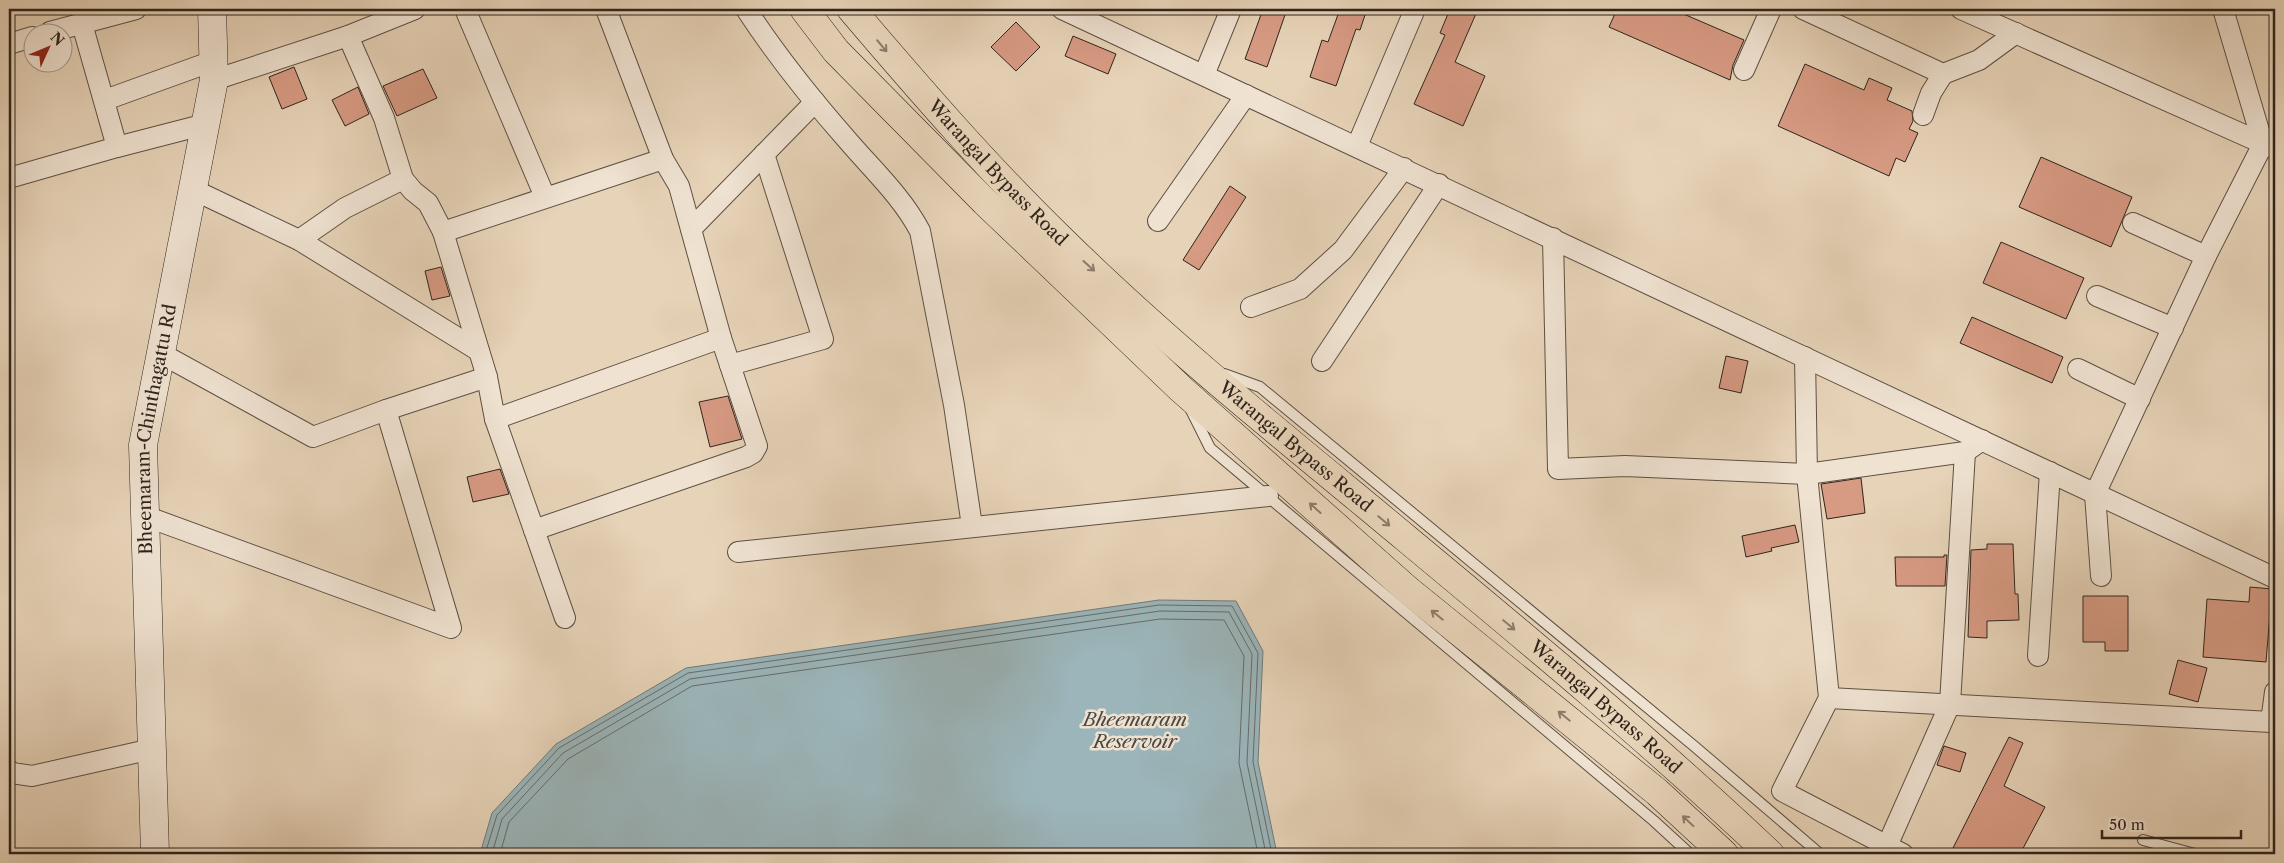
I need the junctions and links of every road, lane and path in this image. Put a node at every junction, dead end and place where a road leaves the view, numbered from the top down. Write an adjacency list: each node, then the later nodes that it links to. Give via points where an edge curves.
1 (136, 9): 16 (street)
2 (212, 9): 23 (street, Bheemaram-Chinthagattu Rd)
3 (415, 9): 19 (street)
4 (465, 9): 41 (street)
5 (606, 9): 35 (street)
6 (746, 9): 28 (street)
7 (804, 9): 61 (highway, Warangal Bypass Road, via 836,51 985,202)
8 (851, 9): 58 (highway, Warangal Bypass Road, one-way to 58, via 940,114 1060,239)
9 (1062, 9): 25 (street)
10 (1231, 9): 25 (street)
11 (1415, 9): 31 (street)
12 (1771, 9): 22 (street)
13 (1803, 9): 24 (street)
14 (1962, 9): 18 (street)
15 (2223, 9): 32 (street)
16 (82, 24): 17 (street); 27 (street)
17 (72, 26)
18 (2016, 33): 24 (street, via 1979,60); 32 (street)
19 (348, 36): 23 (street); 38 (street, via 384,118)
20 (22, 40): 21 (street)
21 (9, 44)
22 (1744, 70)
23 (214, 71): 27 (street); 30 (street, Bheemaram-Chinthagattu Rd)
24 (1943, 74): 29 (street)
25 (1204, 75): 26 (street)
26 (1246, 95): 31 (street); 42 (street)
27 (105, 100): 33 (street)
28 (815, 102): 34 (street); 72 (street, via 896,194 920,231 954,405)
29 (1923, 115)
30 (206, 124): 33 (street); 40 (street, Bheemaram-Chinthagattu Rd)
31 (1357, 146): 36 (street)
32 (2269, 146): 48 (street)
33 (117, 147): 37 (street)
34 (764, 154): 44 (street); 57 (street, via 823,339)
35 (663, 159): 41 (street); 44 (street, via 679,186)
36 (1404, 168): 39 (street); 50 (street, via 1343,250 1300,289)
37 (9, 178)
38 (403, 178): 45 (street, via 412,191 428,203); 47 (street, via 345,208)
39 (1439, 184): 46 (street); 56 (street)
40 (194, 190): 47 (street); 54 (street, Bheemaram-Chinthagattu Rd)
41 (545, 197): 45 (street)
42 (1158, 221)
43 (2133, 223): 48 (street)
44 (691, 229): 52 (street)
45 (443, 232): 53 (street)
46 (1553, 238): 55 (street); 68 (street, via 1558,469 1625,466)
47 (299, 240): 53 (street)
48 (2206, 256): 51 (street)
49 (2097, 296): 51 (street)
50 (1251, 307)
51 (2173, 328): 62 (street)
52 (721, 338): 57 (street); 64 (street)
53 (479, 351): 60 (street)
54 (160, 353): 63 (street, via 314,437); 71 (street, Bheemaram-Chinthagattu Rd, via 142,445)
55 (1805, 357): 65 (street); 68 (street)
56 (1322, 361)
57 (730, 365): 73 (street, via 756,440 757,446 746,458)
58 (1200, 366): 89 (highway, Warangal Bypass Road, one-way to 89, via 1707,795); 90 (lane, via 1260,387)
59 (2078, 369): 62 (street)
60 (487, 377): 63 (street); 64 (street)
61 (1181, 389): 70 (lane, via 1210,448); 88 (highway, Warangal Bypass Road, one-way to 61, via 1657,792 1409,591)
62 (2140, 399): 69 (street)
63 (386, 410): 71 (street, via 451,628)
64 (495, 419): 73 (street)
65 (1982, 440): 66 (street); 67 (street)
66 (1965, 452): 68 (street); 81 (street)
67 (2050, 472): 69 (street); 78 (street)
68 (1807, 474): 80 (street)
69 (2095, 494): 75 (street); 76 (street)
70 (1268, 496): 72 (street); 87 (lane)
71 (145, 516): 82 (street, Bheemaram-Chinthagattu Rd)
72 (972, 526): 74 (street)
73 (534, 530): 77 (street)
74 (738, 552)
75 (2101, 576)
76 (2275, 578)
77 (565, 618)
78 (2038, 656)
79 (2275, 692): 81 (street, via 2271,722)
80 (1829, 698): 81 (street); 85 (street, via 1782,791)
81 (1950, 704): 85 (street)
82 (152, 749): 83 (street, via 32,776); 86 (street, Bheemaram-Chinthagattu Rd)
83 (9, 770)
84 (2144, 840): 91 (lane)
85 (1895, 850)
86 (155, 854)
87 (1690, 854)
88 (1724, 854)
89 (1770, 854)
90 (1820, 854)
91 (2195, 854)

